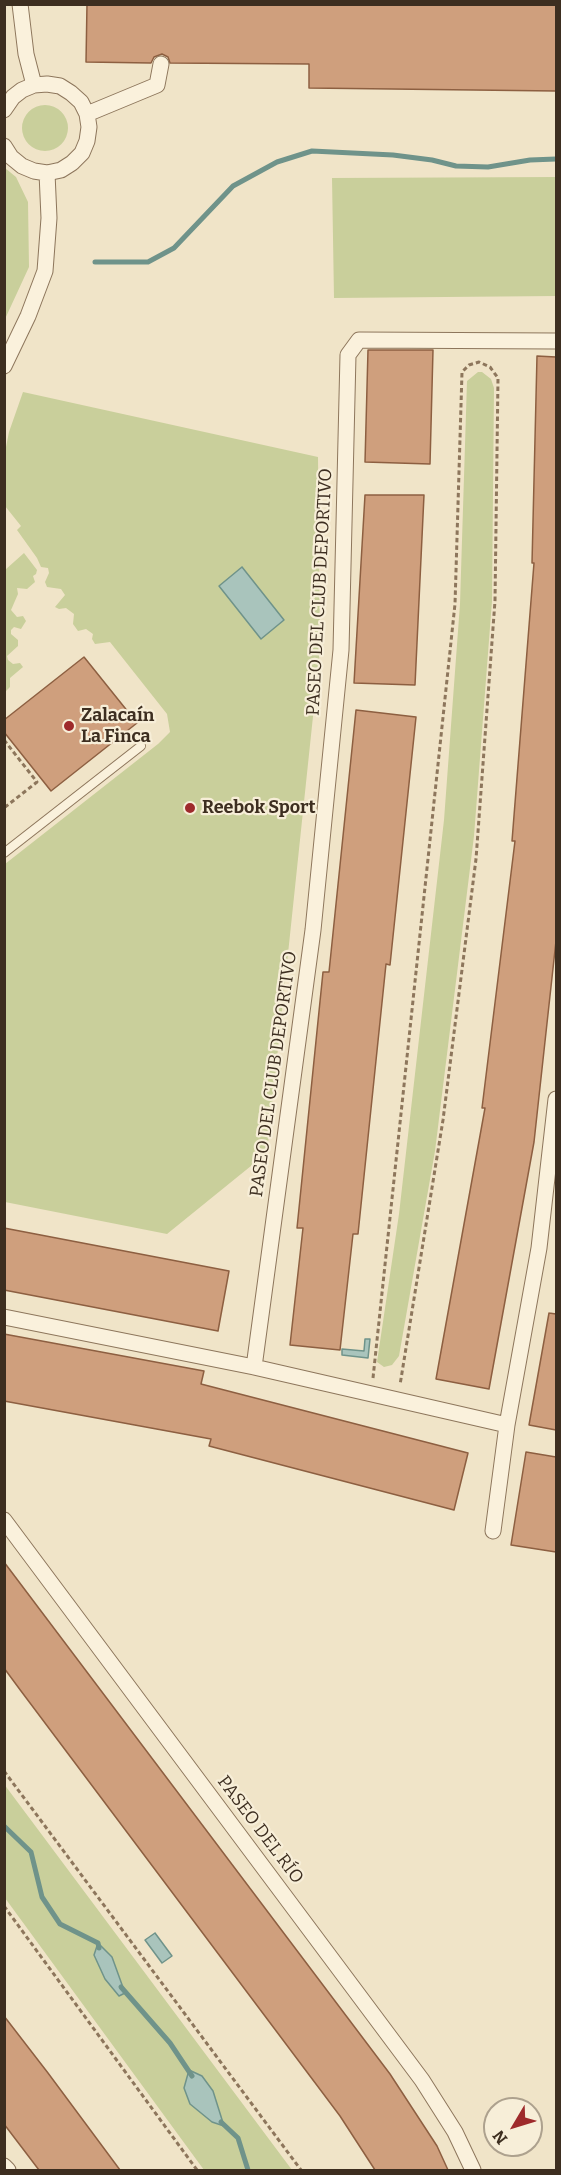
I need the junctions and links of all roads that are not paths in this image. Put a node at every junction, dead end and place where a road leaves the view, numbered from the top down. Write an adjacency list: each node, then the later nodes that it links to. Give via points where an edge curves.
1 (20, 4): 3 (street)
2 (161, 64): 5 (street, via 157,84)
3 (34, 85): 4 (street, via 13,97); 5 (street, via 60,86 81,102)
4 (5, 108)
5 (87, 114): 7 (street, via 88,134 82,153 61,170)
6 (4, 146): 7 (street, via 22,166)
7 (47, 173): 9 (street, via 45,271)
8 (556, 341): 14 (street, PASEO DEL CLUB DEPORTIVO, via 359,340 348,355 339,662 313,930)
9 (4, 366)
10 (141, 746): 11 (lane)
11 (4, 853)
12 (556, 1100): 15 (street, via 539,1248)
13 (4, 1317): 14 (street)
14 (254, 1367): 15 (street)
15 (507, 1425): 17 (street)
16 (4, 1520): 20 (street, PASEO DEL RÍO, via 422,2080 455,2132)
17 (493, 1531)
18 (4, 2166): 19 (street)
19 (8, 2170)
20 (473, 2170)

